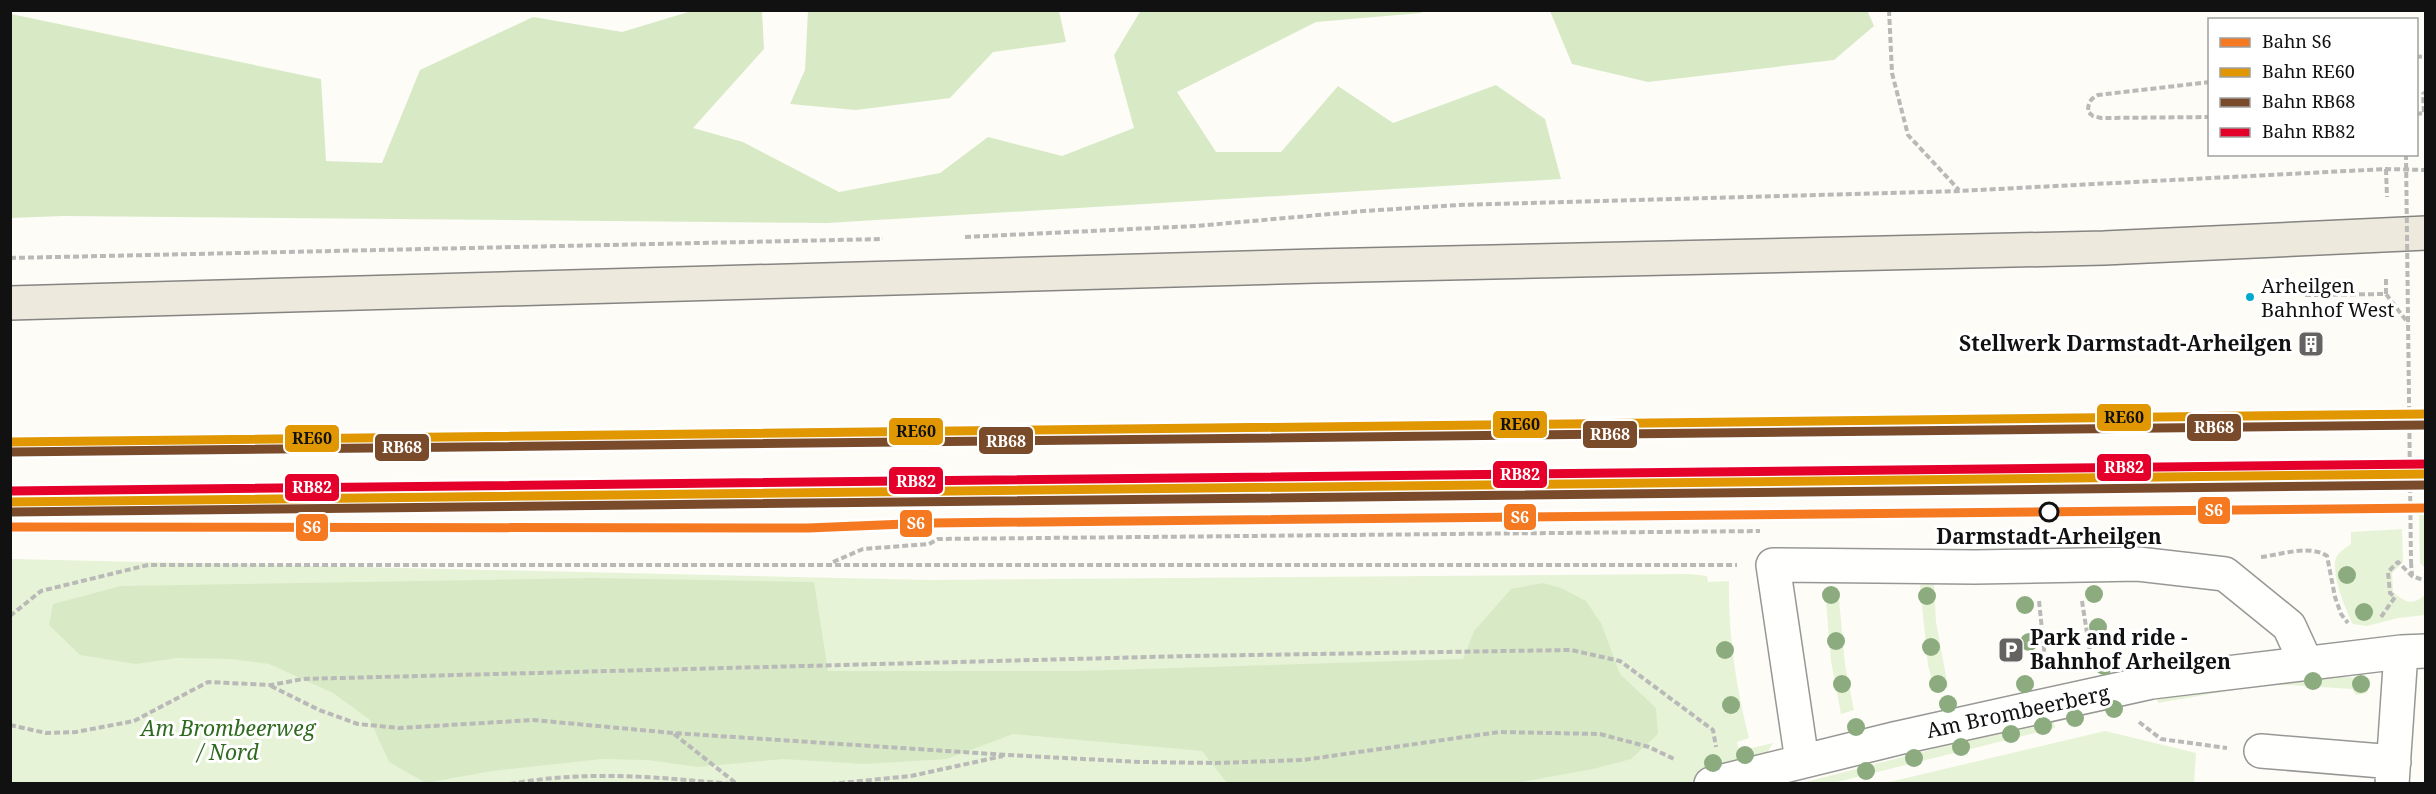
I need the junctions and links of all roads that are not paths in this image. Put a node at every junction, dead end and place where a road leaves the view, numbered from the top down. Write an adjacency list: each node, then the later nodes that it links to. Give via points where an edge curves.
1 (2426, 233): 2 (main road, via 2104,248)
2 (10, 303)
3 (2413, 651): 4 (street, Am Brombeerberg); 7 (street)
4 (2306, 663): 6 (street, Am Brombeerberg, via 2152,682); 6 (street, via 2289,627 2225,574 2138,564 1773,565)
5 (2261, 751): 7 (street)
6 (1802, 761): 8 (street, Am Brombeerberg)
7 (2393, 773)
8 (1711, 783)

